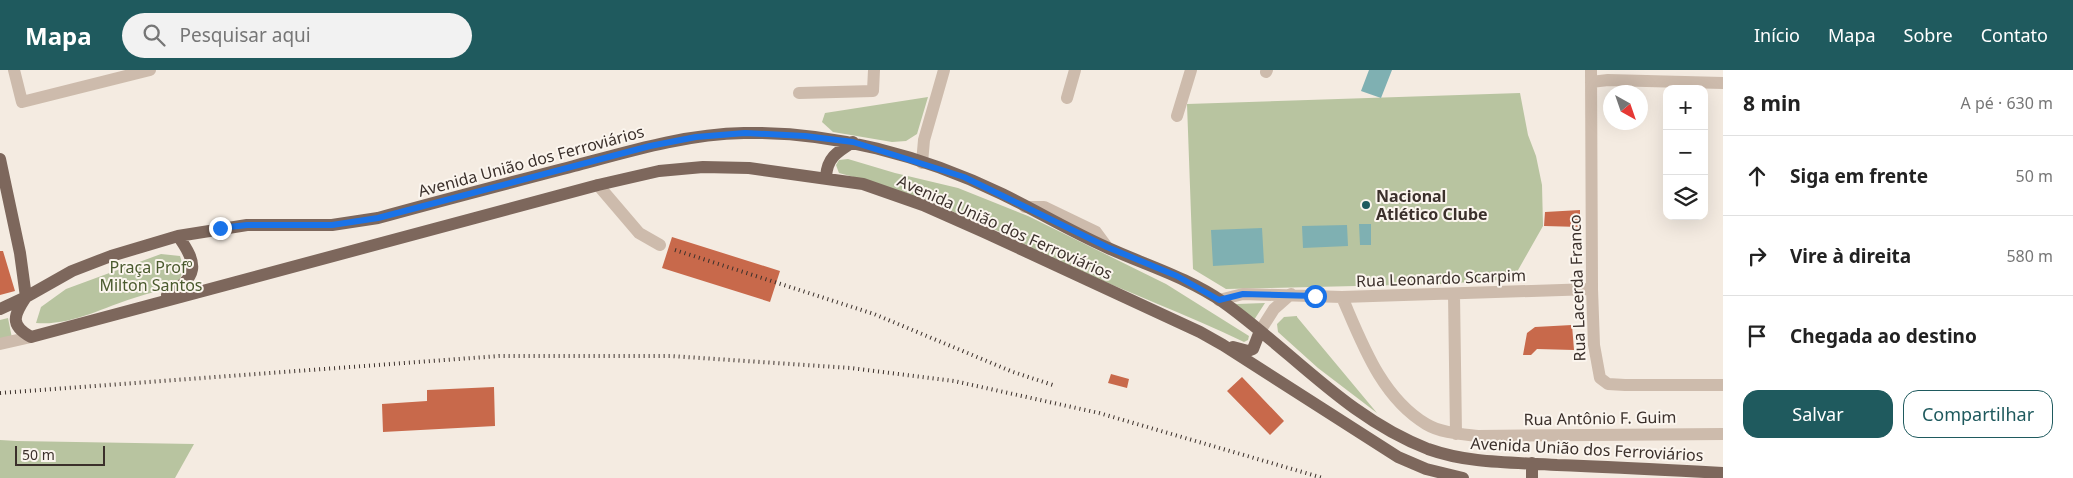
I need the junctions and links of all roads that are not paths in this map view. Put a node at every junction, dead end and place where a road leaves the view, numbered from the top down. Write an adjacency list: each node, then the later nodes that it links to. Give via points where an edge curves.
1 (14, 70): 2 (street, via 22,102)
2 (150, 70)
3 (874, 70): 9 (street, via 873,91)
4 (944, 70): 14 (street, via 924,140)
5 (1075, 70): 10 (street)
6 (1190, 70): 11 (street)
7 (1591, 76): 8 (street, via 1608,80); 19 (street, Rua Lacerda Franco)
8 (1723, 83)
9 (798, 93)
10 (1067, 98)
11 (1176, 116)
12 (853, 142): 14 (main road, Avenida União dos Ferroviários); 15 (main road, via 832,156); 17 (main road, Avenida União dos Ferroviários, via 745,133 696,137 650,146 378,218 332,225 247,225)
13 (0, 159): 22 (main road)
14 (922, 163): 24 (main road, Avenida União dos Ferroviários, via 964,177 1107,247 1177,276)
15 (826, 177): 16 (main road, Avenida União dos Ferroviários, via 748,168 703,167 658,171); 30 (main road, Avenida União dos Ferroviários, via 863,184 923,205)
16 (598, 185): 18 (street, via 639,233); 25 (main road, Avenida União dos Ferroviários)
17 (178, 236): 22 (main road, Avenida União dos Ferroviários, via 72,271); 25 (main road, via 192,258 194,268 189,279 178,289)
18 (660, 245)
19 (1592, 290): 21 (street, Rua Leonardo Scarpim); 31 (street, Rua Lacerda Franco, via 1596,368 1600,378 1608,384)
20 (1291, 294): 23 (street, Rua Leonardo Scarpim); 24 (street, Rua Leonardo Scarpim, via 1243,294); 27 (street, via 1274,309)
21 (1454, 294): 23 (street, Rua Leonardo Scarpim); 32 (street)
22 (26, 297): 26 (main road, Avenida União dos Ferroviários); 28 (main road, via 15,316 21,332)
23 (1342, 297): 32 (street, Rua Antônio F. Guim, via 1379,377 1426,424)
24 (1219, 300): 27 (main road, Avenida União dos Ferroviários)
25 (151, 304): 28 (main road, Avenida União dos Ferroviários)
26 (0, 309)
27 (1260, 331): 30 (main road, via 1256,344 1248,351); 34 (main road, Avenida União dos Ferroviários, via 1332,393 1387,429 1424,447 1467,459)
28 (31, 337): 29 (street, Avenida União dos Ferroviários)
29 (0, 344)
30 (1223, 345): 37 (main road, Avenida União dos Ferroviários, via 1398,457 1426,469)
31 (1723, 385)
32 (1456, 434): 33 (street, Rua Antônio F. Guim)
33 (1723, 434)
34 (1532, 463): 35 (main road, Avenida União dos Ferroviários); 38 (main road)
35 (1679, 471): 36 (main road, Avenida União dos Ferroviários); 39 (main road)
36 (1723, 473)
37 (1464, 478)
38 (1532, 478)
39 (1663, 478)

